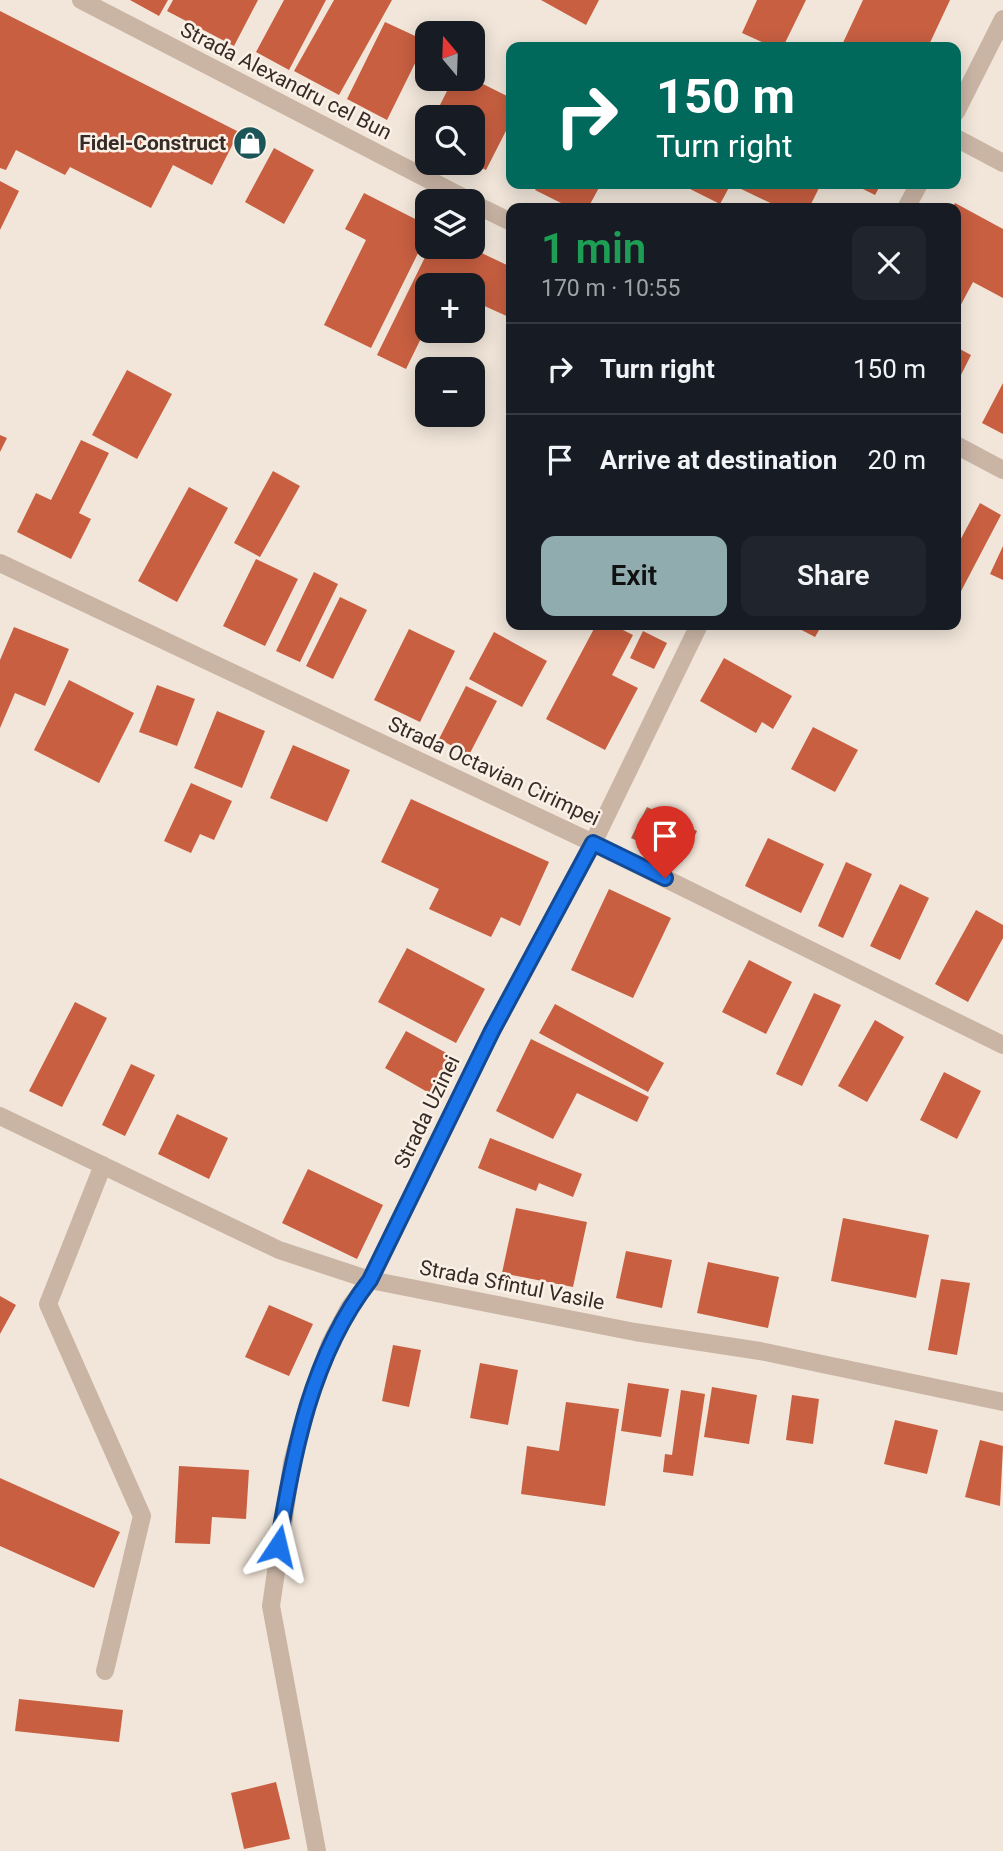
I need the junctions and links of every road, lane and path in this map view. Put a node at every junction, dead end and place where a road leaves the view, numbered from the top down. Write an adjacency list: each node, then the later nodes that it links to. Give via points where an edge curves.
1 (81, 0): 6 (street, Strada Alexandru cel Bun)
2 (1003, 19): 3 (street)
3 (961, 102)
4 (961, 141): 5 (street)
5 (1003, 163)
6 (446, 189)
7 (485, 209): 8 (street, Strada Alexandru cel Bun)
8 (506, 220)
9 (961, 448): 10 (street)
10 (1003, 470)
11 (0, 563): 13 (street, Strada Octavian Cirimpei)
12 (697, 630): 13 (street, Strada Uzinei)
13 (593, 843): 14 (street, Strada Octavian Cirimpei); 17 (street, Strada Uzinei, via 492,1031)
14 (1003, 1045)
15 (0, 1116): 16 (street, Strada Sfîntul Vasile)
16 (103, 1165): 17 (street, Strada Sfîntul Vasile, via 279,1250); 19 (street, via 48,1304 142,1516)
17 (370, 1280): 18 (street, Strada Sfîntul Vasile, via 635,1332 760,1351); 20 (street, Strada Uzinei, via 330,1344 309,1401 292,1463 271,1606)
18 (1003, 1402)
19 (105, 1671)
20 (317, 1851)

